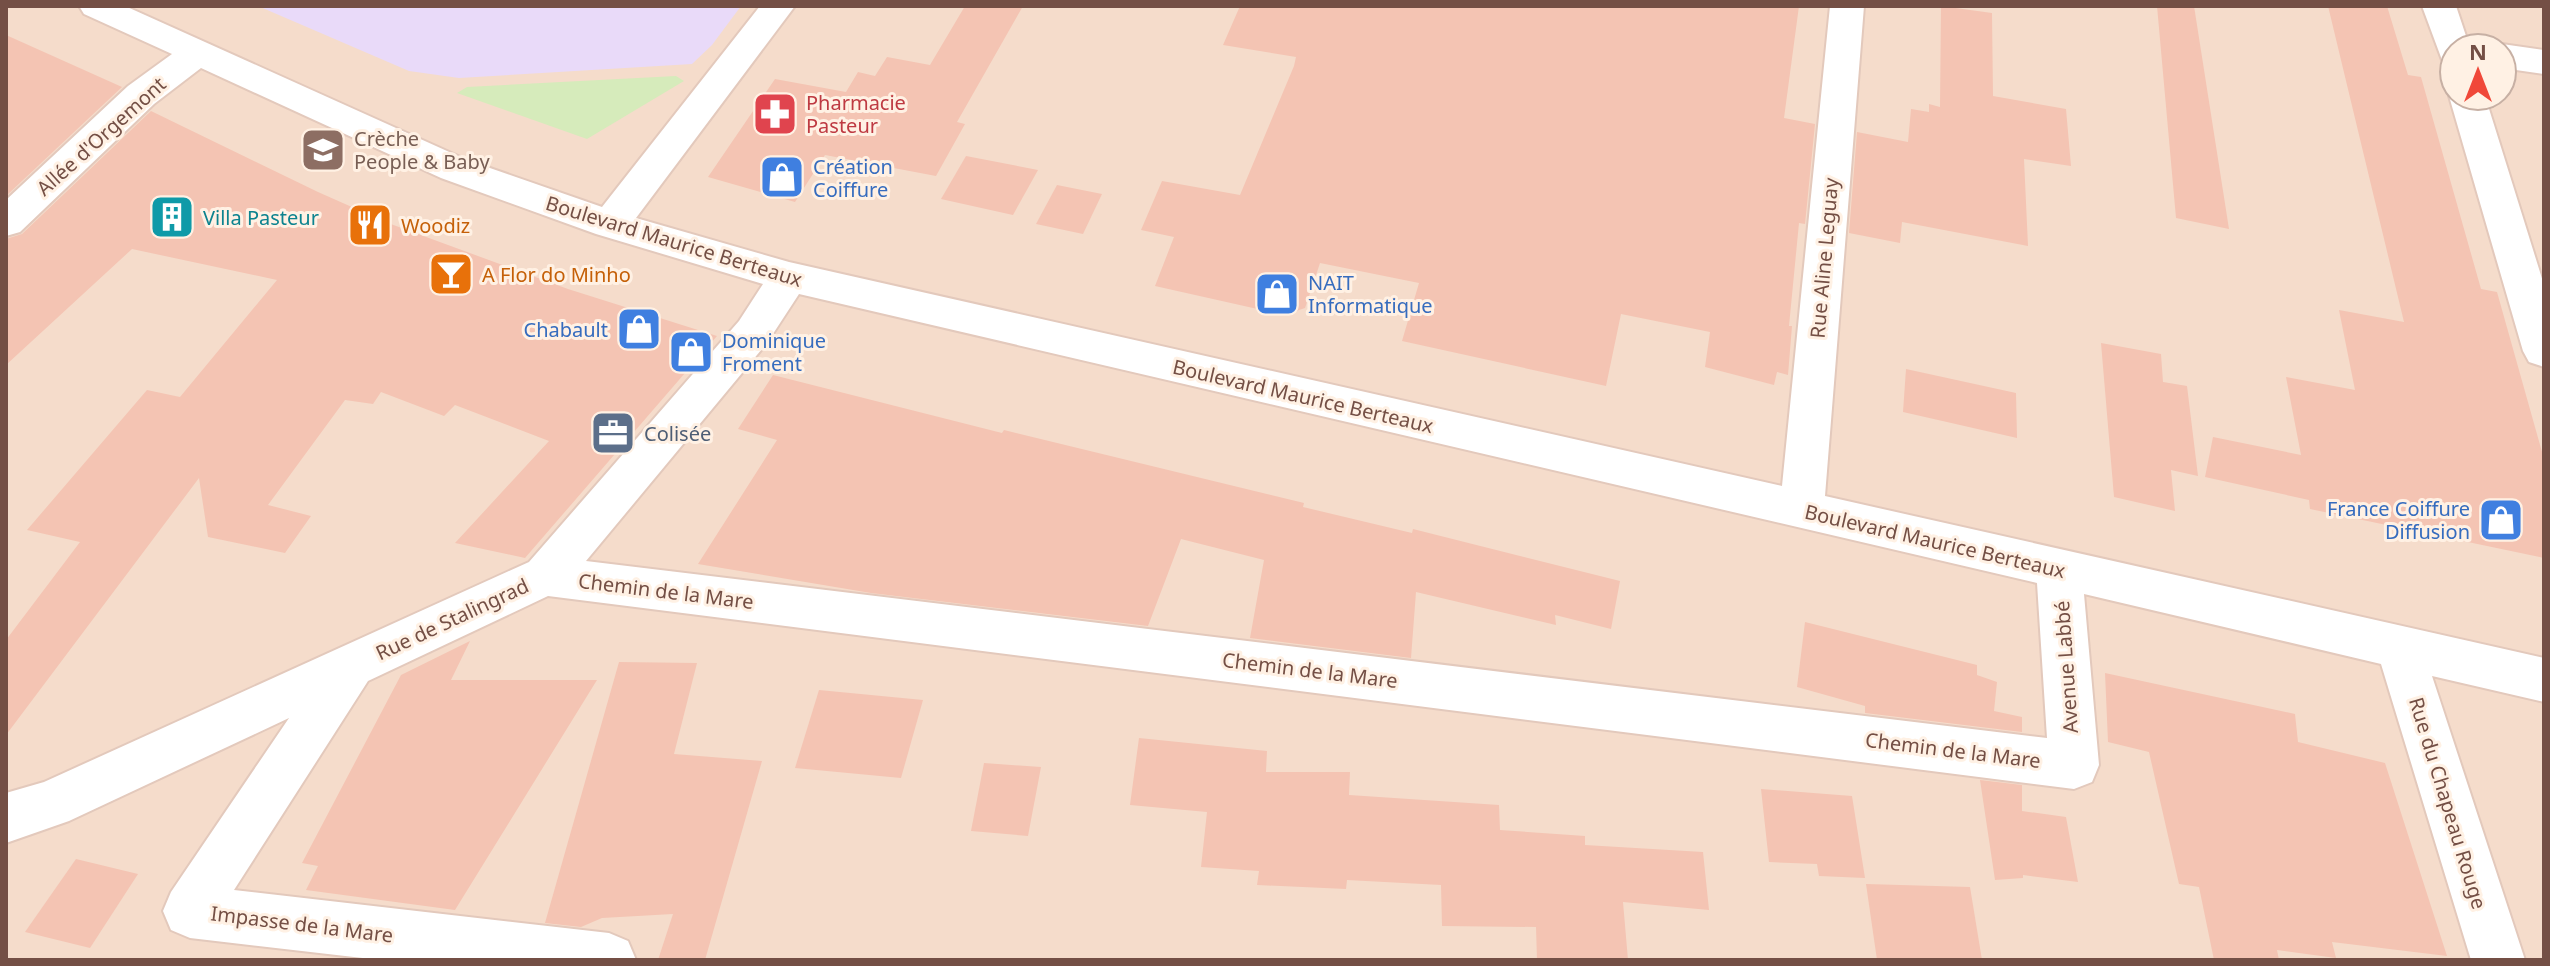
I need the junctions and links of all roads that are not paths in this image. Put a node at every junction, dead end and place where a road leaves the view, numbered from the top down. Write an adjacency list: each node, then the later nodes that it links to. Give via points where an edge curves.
1 (96, 6): 6 (street, Boulevard Maurice Berteaux)
2 (183, 6): 6 (street)
3 (778, 6): 13 (street)
4 (1847, 6): 16 (street, Rue Aline Leguay)
5 (2439, 6): 7 (street)
6 (156, 32): 8 (street, Boulevard Maurice Berteaux)
7 (2448, 32)
8 (198, 53): 12 (street, Allée d'Orgemont, via 141,95); 13 (street, Boulevard Maurice Berteaux, via 454,169)
9 (2518, 58): 10 (street)
10 (2544, 62)
11 (2472, 112): 15 (street)
12 (6, 222)
13 (610, 224): 14 (street, Boulevard Maurice Berteaux)
14 (789, 277): 16 (street, Boulevard Maurice Berteaux); 18 (street, Rue de Stalingrad, via 753,332)
15 (2544, 351)
16 (1802, 510): 17 (street, Boulevard Maurice Berteaux)
17 (2059, 570): 19 (street, Boulevard Maurice Berteaux); 22 (street, Avenue Labbé)
18 (545, 576): 20 (street, Rue de Stalingrad); 22 (street, Chemin de la Mare)
19 (2399, 646): 21 (street, Boulevard Maurice Berteaux); 25 (street, Rue du Chapeau Rouge)
20 (351, 666): 23 (street, Rue de Stalingrad, via 51,804); 24 (street, Impasse de la Mare, via 190,911)
21 (2544, 680)
22 (2074, 765)
23 (6, 818)
24 (609, 960)
25 (2498, 960)

